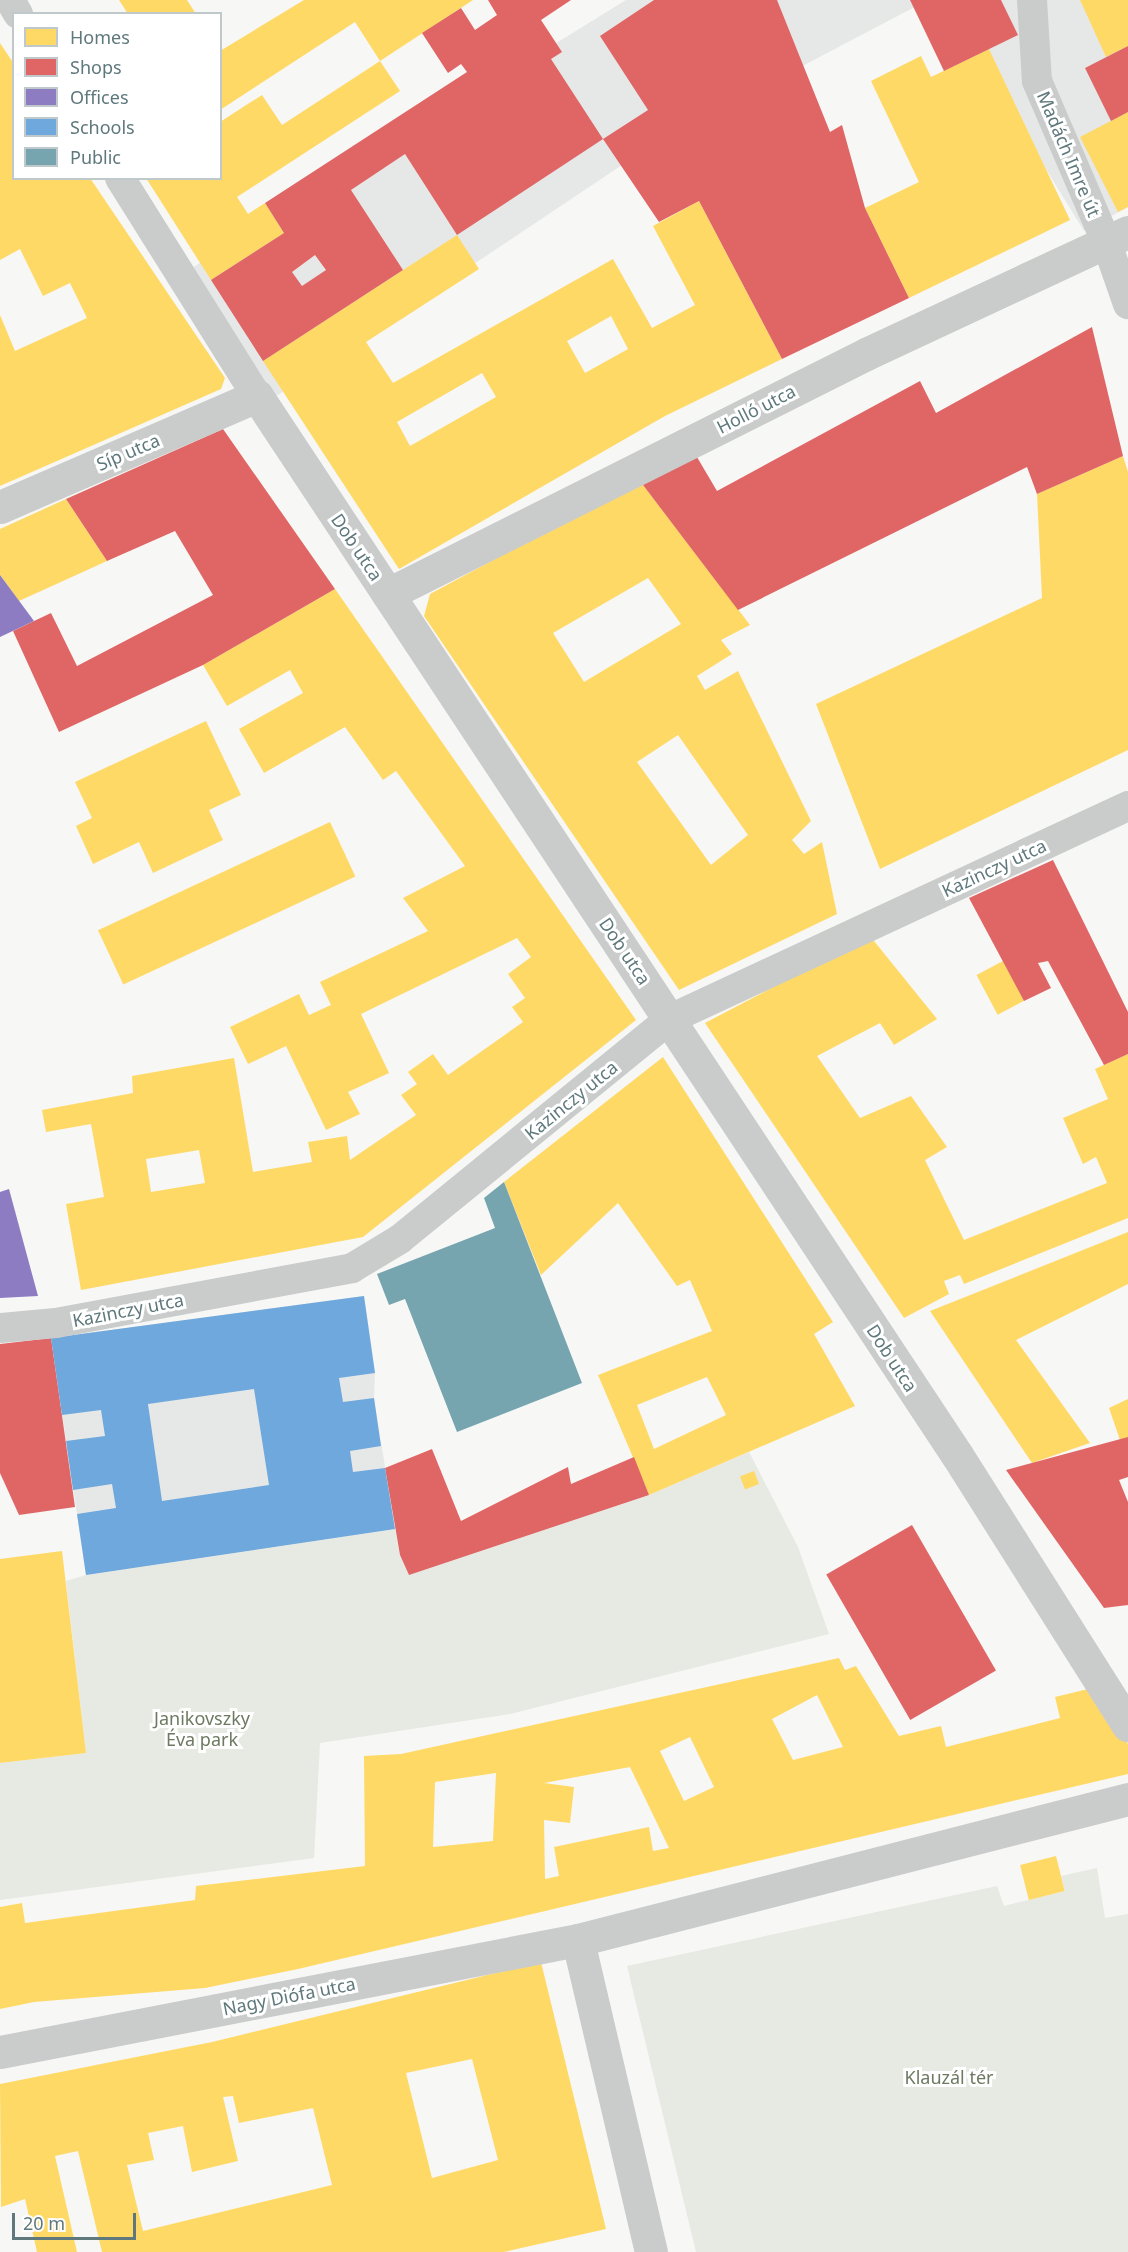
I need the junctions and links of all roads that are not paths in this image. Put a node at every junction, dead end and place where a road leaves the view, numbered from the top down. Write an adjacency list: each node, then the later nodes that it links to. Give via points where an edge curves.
1 (1032, 0): 3 (street, Madách Imre út, via 1037,81)
2 (121, 180): 5 (street, Dob utca)
3 (1117, 237): 4 (street, Madách Imre út); 7 (street, Holló utca, via 866,354)
4 (1128, 304)
5 (257, 396): 6 (street, Síp utca); 7 (street, Dob utca)
6 (0, 507)
7 (388, 594): 9 (street, Dob utca)
8 (1128, 806): 9 (street, Kazinczy utca)
9 (670, 1019): 10 (street, Kazinczy utca, via 400,1239 352,1268 56,1323); 11 (street, Dob utca, via 957,1455)
10 (0, 1328)
11 (1128, 1726)
12 (1128, 1799): 13 (street)
13 (578, 1940): 14 (street, Nagy Diófa utca); 15 (street)
14 (0, 2052)
15 (650, 2252)

